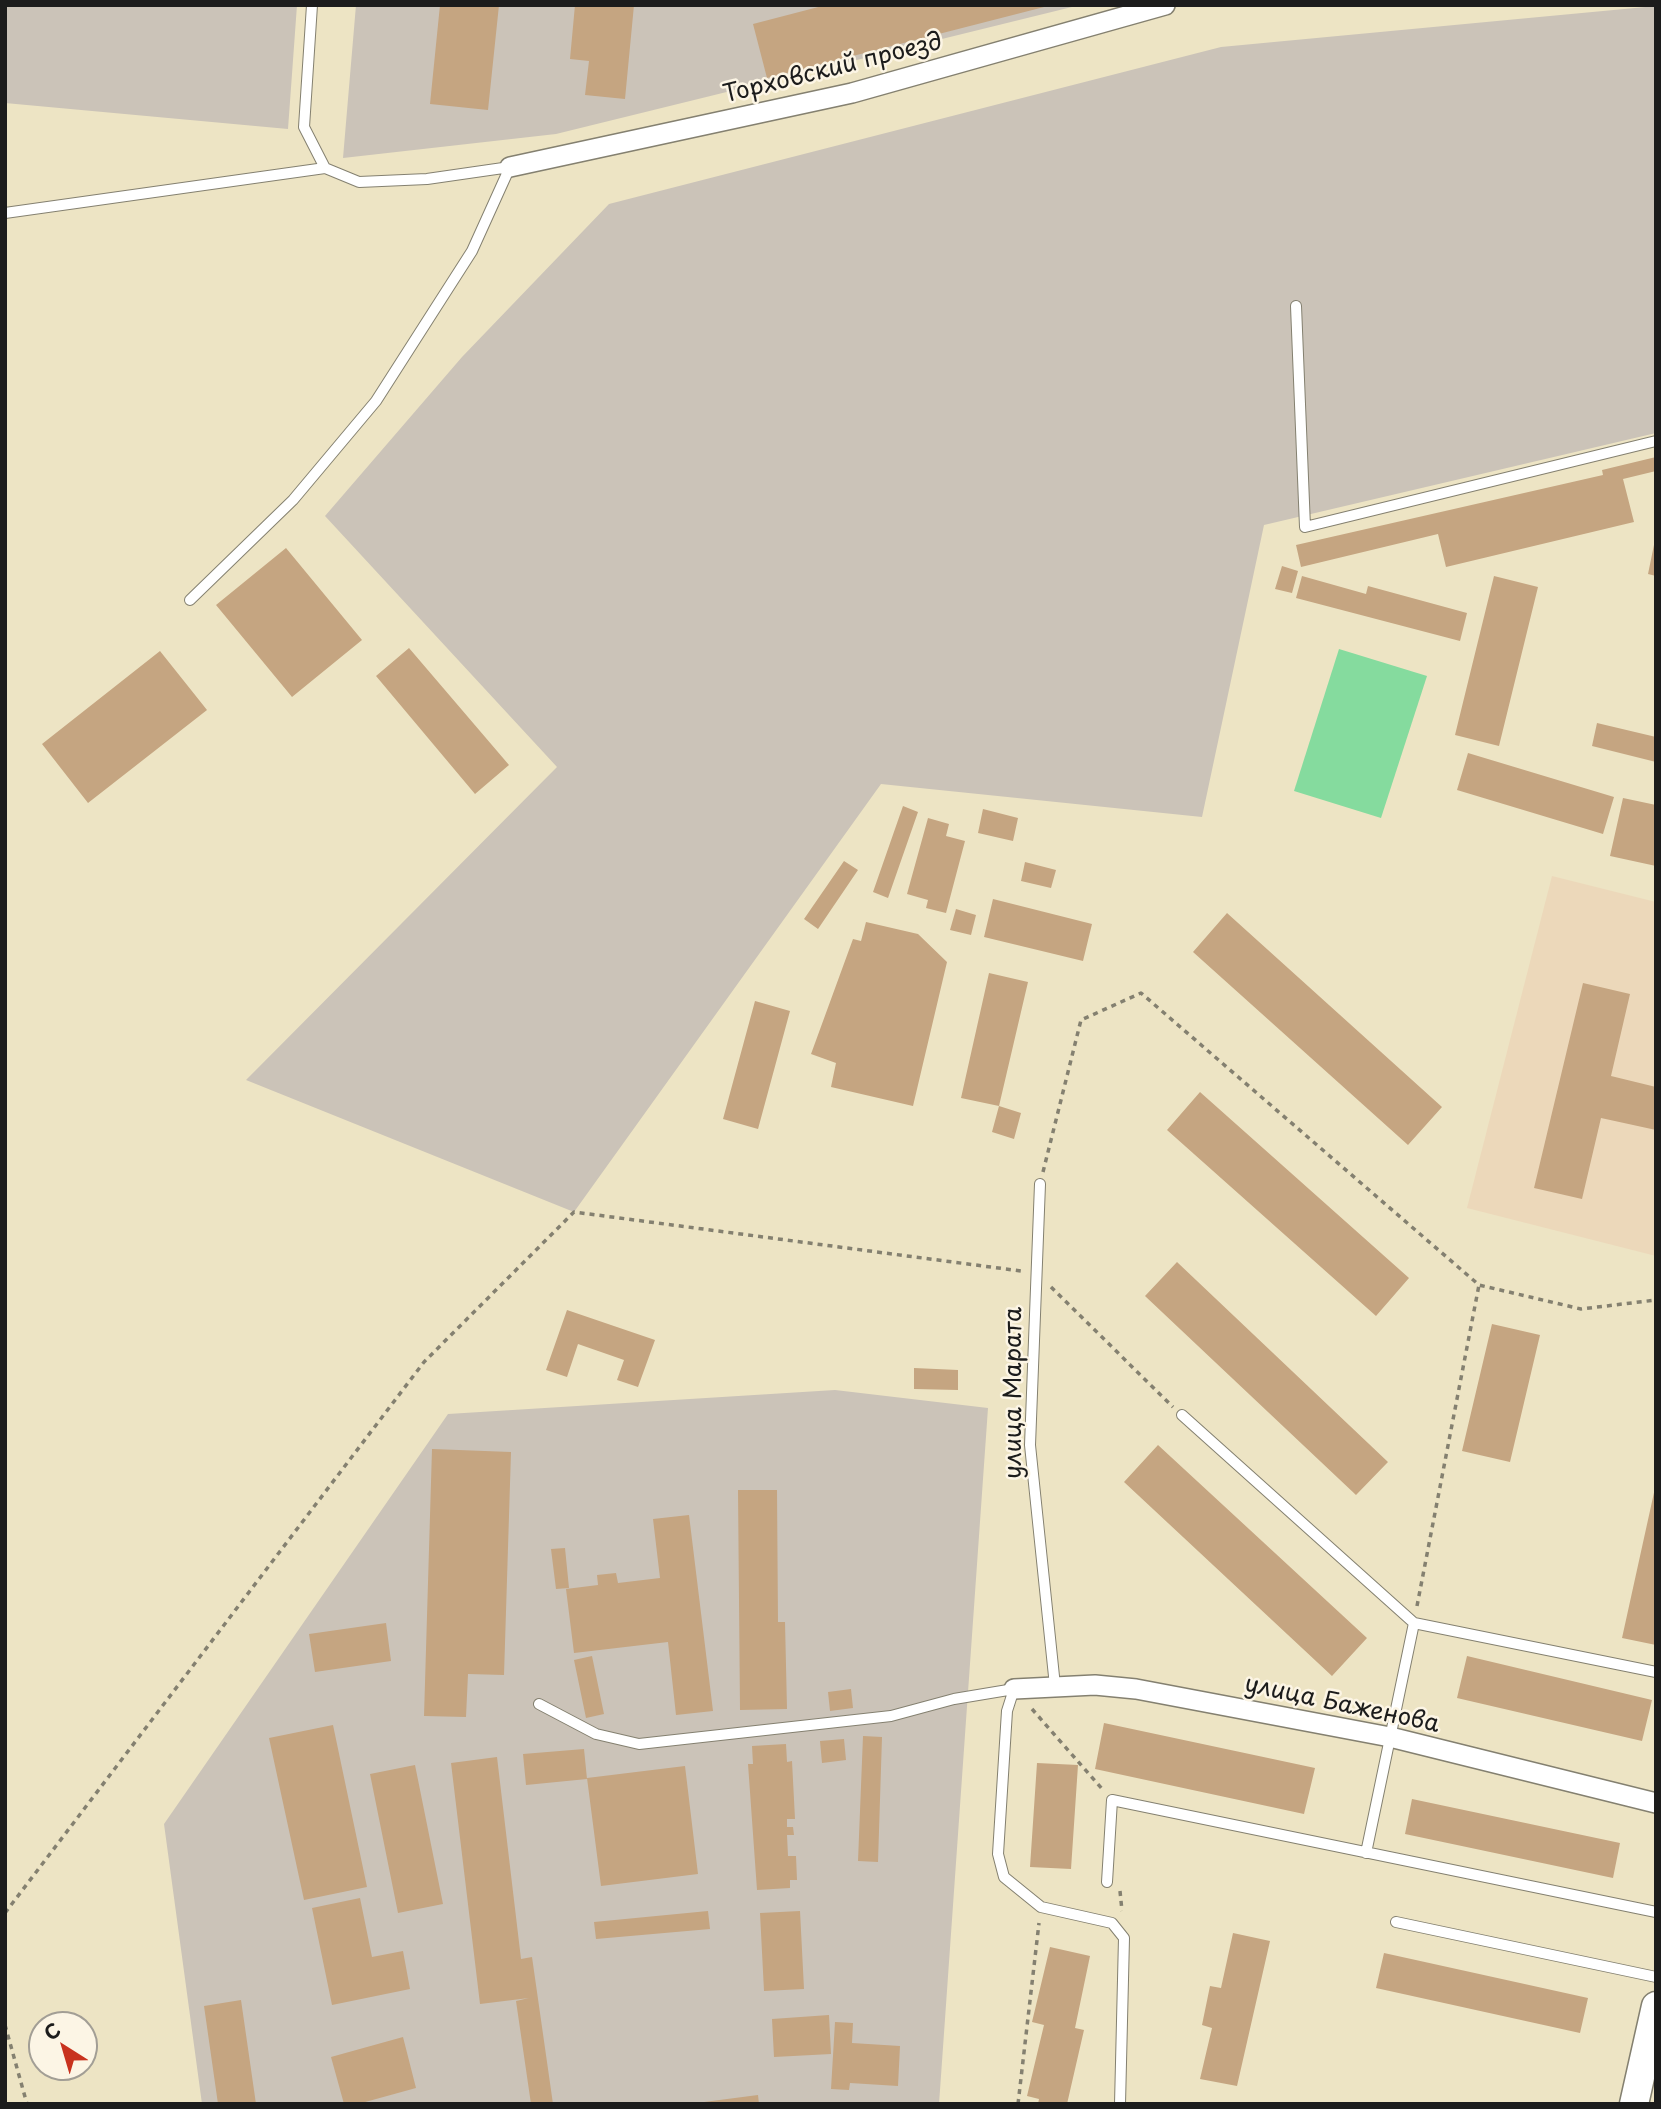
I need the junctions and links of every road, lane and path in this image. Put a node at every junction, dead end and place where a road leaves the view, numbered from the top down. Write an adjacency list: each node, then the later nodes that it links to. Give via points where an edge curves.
1 (312, 5): 4 (lane, via 304,127)
2 (1165, 5): 3 (street, Торховский проезд, via 852,93)
3 (510, 167): 4 (lane, via 427,179 359,182); 8 (lane, via 472,251 376,401 293,500)
4 (325, 169): 5 (lane)
5 (5, 213)
6 (1296, 306): 7 (lane, via 1305,527)
7 (1656, 440)
8 (190, 600)
9 (1040, 1184): 10 (lane, улица Марата); 11 (path, via 1081,1020 1141,993)
10 (1036, 1273): 13 (path); 16 (lane, улица Марата, via 1030,1445); 26 (path, via 574,1212 424,1362)
11 (1479, 1285): 12 (path, via 1581,1309); 14 (path)
12 (1656, 1300)
13 (1182, 1415): 14 (lane)
14 (1414, 1623): 15 (lane); 19 (lane)
15 (1656, 1672)
16 (1055, 1686): 17 (street, улица Баженова); 19 (street, улица Баженова, via 1136,1689)
17 (1014, 1689): 18 (lane, via 891,1716 639,1744 596,1734); 20 (path); 24 (lane, via 1007,1711 998,1854 1004,1877)
18 (540, 1704)
19 (1390, 1737): 21 (street, улица Баженова); 22 (lane)
20 (1112, 1800): 22 (lane); 23 (lane)
21 (1656, 1803)
22 (1366, 1853): 25 (lane)
23 (1107, 1882): 28 (path, via 1120,1889)
24 (1041, 1907): 28 (lane, via 1112,1923); 33 (path)
25 (1656, 1912)
26 (5, 1913)
27 (1396, 1922): 29 (lane)
28 (1124, 1938): 34 (lane)
29 (1656, 1977)
30 (1656, 2006): 35 (street)
31 (5, 2025): 32 (path)
32 (27, 2104)
33 (1018, 2104)
34 (1120, 2104)
35 (1634, 2104)

